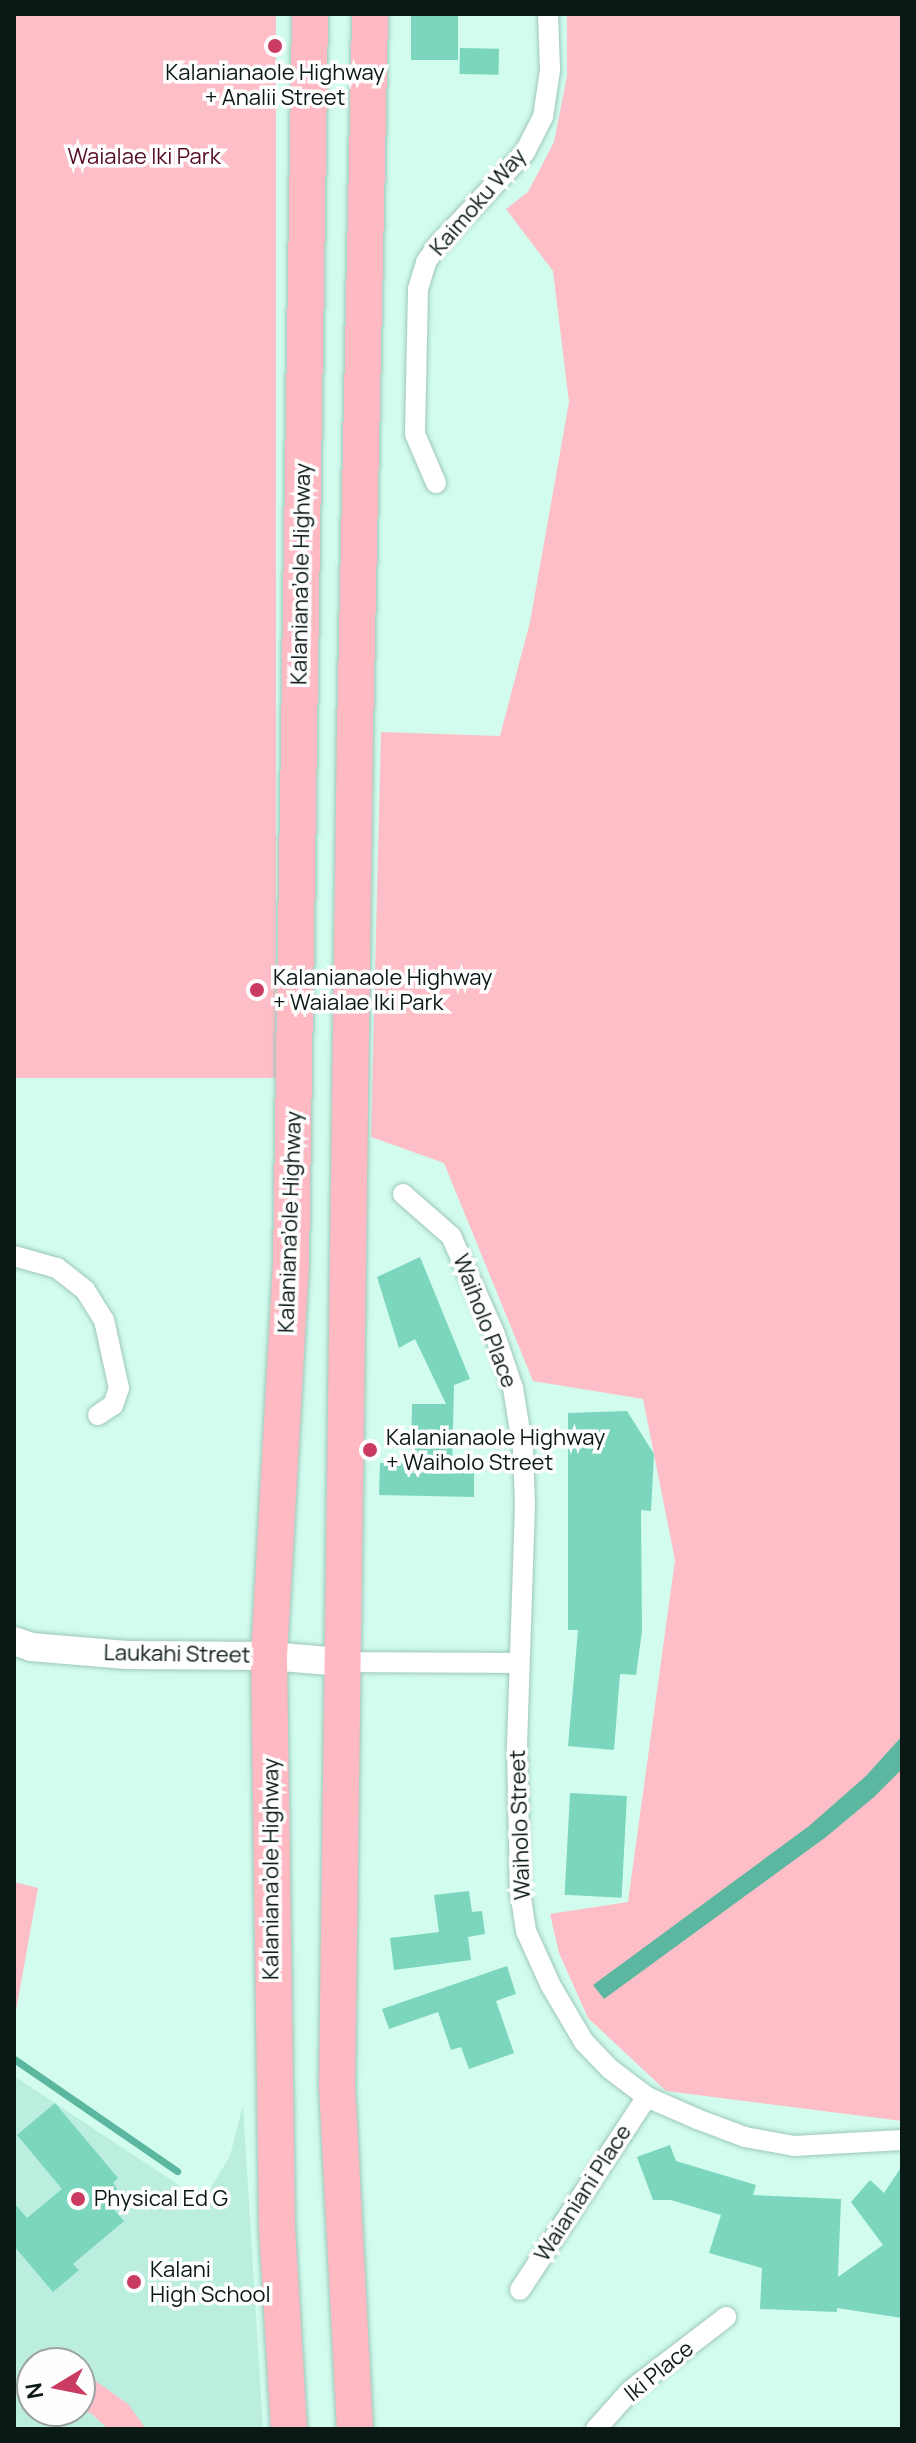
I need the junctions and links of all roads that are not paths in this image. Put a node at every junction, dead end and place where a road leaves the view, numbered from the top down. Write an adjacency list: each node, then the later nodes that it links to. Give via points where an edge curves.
1 (310, 14): 9 (highway, Kalaniana’ole Highway, via 291,1248)
2 (370, 14): 10 (highway)
3 (548, 14): 4 (street, Kaimoku Way, via 550,70 543,117 525,152 437,246 418,289 415,434)
4 (436, 483)
5 (403, 1194): 11 (street, Waiholo Place, via 451,1236 513,1388 525,1504)
6 (14, 1256): 7 (street, via 57,1268 85,1290 104,1320 119,1388 113,1405)
7 (98, 1415)
8 (14, 1641): 9 (street, Laukahi Street, via 127,1655)
9 (269, 1656): 10 (street, Laukahi Street); 16 (highway, Kalaniana’ole Highway, via 276,2210)
10 (342, 1662): 11 (street); 17 (highway, via 337,2086)
11 (518, 1663): 12 (street, Waiholo Street, via 517,1845 526,1931 584,2042)
12 (647, 2097): 13 (street, Waiholo Street, via 745,2137 781,2144); 14 (street, Waianiani Place)
13 (902, 2140)
14 (520, 2290)
15 (726, 2317): 18 (street, Iki Place, via 631,2390)
16 (289, 2429)
17 (355, 2429)
18 (596, 2429)

